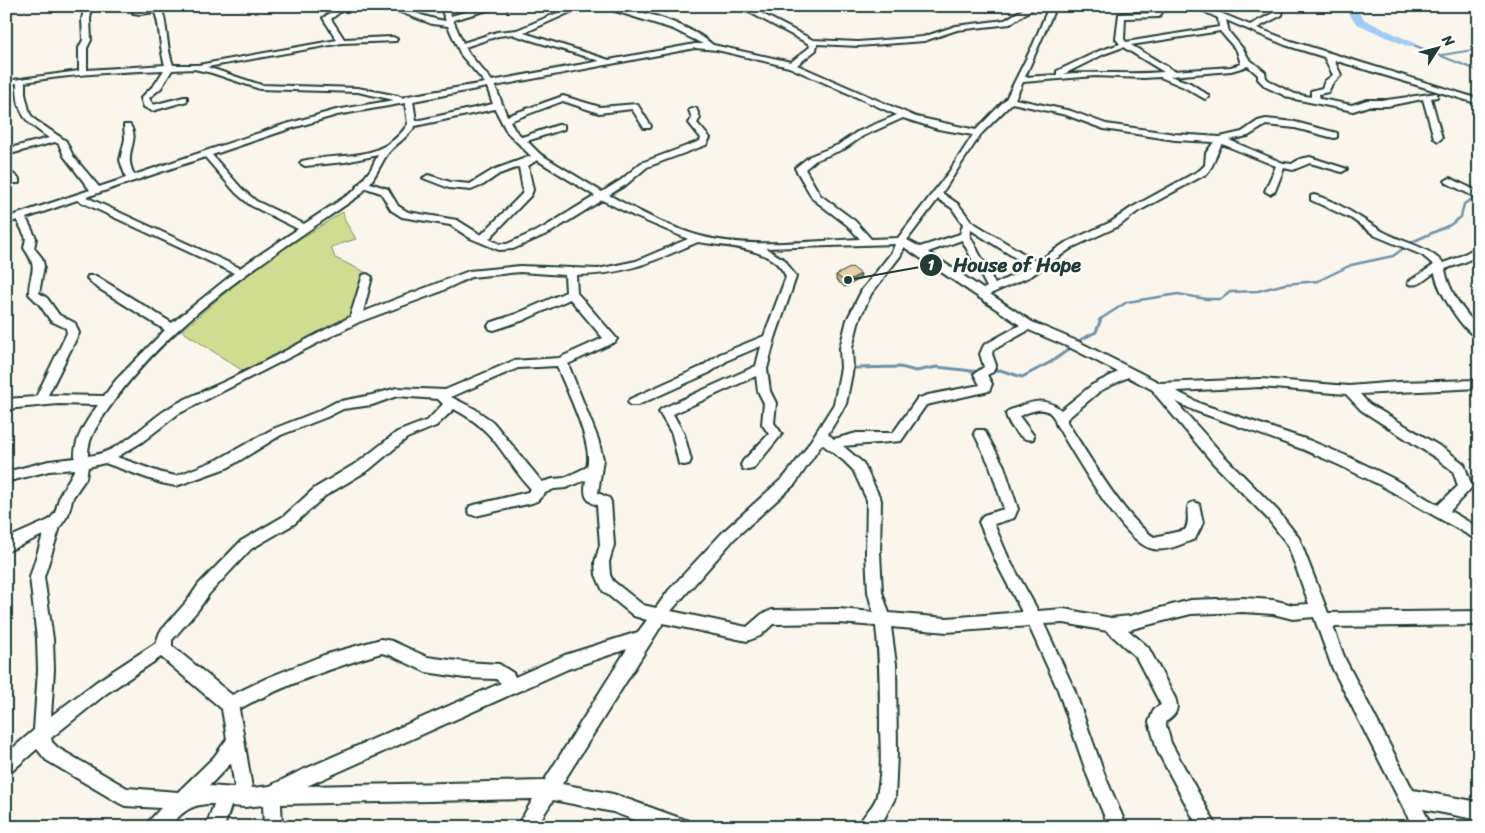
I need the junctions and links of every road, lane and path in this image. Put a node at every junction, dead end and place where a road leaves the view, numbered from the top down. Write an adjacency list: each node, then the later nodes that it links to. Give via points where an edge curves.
1 (8, 6): 20 (street)
2 (89, 6): 40 (street)
3 (135, 6): 21 (street, via 138,12)
4 (176, 6): 21 (street)
5 (345, 6): 29 (street, via 327,18)
6 (387, 6): 24 (street, via 435,22)
7 (443, 6): 24 (street)
8 (495, 6): 24 (street)
9 (500, 6): 10 (street)
10 (511, 6)
11 (581, 6): 27 (street)
12 (602, 6): 33 (street, via 678,28)
13 (741, 6): 30 (street)
14 (1034, 6): 30 (street, via 1007,22 956,28 924,39 858,44)
15 (1053, 6): 45 (street)
16 (1163, 6): 31 (street, via 1156,15 1122,16 1120,39)
17 (1196, 6): 23 (street)
18 (1273, 6): 26 (street, via 1279,13)
19 (1472, 6): 22 (street)
20 (6, 10)
21 (158, 10): 38 (street, via 163,27 161,40)
22 (1479, 10)
23 (1222, 17): 25 (street); 26 (street)
24 (450, 21): 32 (street)
25 (1222, 28): 31 (street); 35 (street, via 1240,48)
26 (1250, 30): 34 (street)
27 (517, 33): 32 (street, via 497,34); 36 (street)
28 (393, 39): 29 (street)
29 (342, 41): 39 (street)
30 (812, 42): 37 (street, via 813,48)
31 (1125, 45): 41 (street); 43 (street)
32 (461, 46): 47 (street)
33 (710, 47): 36 (street, via 689,47); 37 (street)
34 (1328, 56): 48 (street); 54 (street, via 1337,75 1325,90 1314,93)
35 (1246, 61): 41 (street, via 1245,65 1236,68); 54 (street, via 1269,84 1293,96)
36 (608, 62): 47 (street)
37 (792, 65): 58 (street)
38 (170, 67): 39 (street); 40 (street); 51 (street, via 158,86 145,98 147,105 159,107)
39 (194, 67): 52 (street, via 206,68 260,87 358,90)
40 (83, 73): 44 (street)
41 (1171, 73): 42 (street)
42 (1152, 75): 43 (street); 50 (street, via 1182,82)
43 (1052, 77): 45 (street)
44 (21, 80): 46 (street); 66 (street, via 26,115)
45 (1021, 80): 53 (street)
46 (6, 83)
47 (490, 84): 52 (street); 56 (street)
48 (1451, 94): 49 (street); 55 (street)
49 (1428, 96): 54 (street, via 1367,103 1357,108); 67 (street)
50 (1205, 97)
51 (184, 99)
52 (405, 99): 60 (street); 72 (street, via 318,117)
53 (1010, 100): 64 (street); 69 (street, via 1068,113 1104,126)
54 (1317, 101)
55 (1479, 102)
56 (498, 106): 59 (street); 60 (street)
57 (694, 110): 87 (street, via 696,118 693,123 706,138 704,143 644,166)
58 (902, 115): 64 (street); 97 (street, via 813,158 800,168 816,197 851,223)
59 (505, 120): 61 (street, via 563,98 599,110 634,106); 68 (street, via 510,130)
60 (412, 124): 70 (street, via 404,136)
61 (647, 126)
62 (561, 127): 68 (street)
63 (126, 128): 79 (street, via 130,137 125,160)
64 (978, 133): 85 (street)
65 (1334, 135): 69 (street, via 1266,122 1245,134)
66 (58, 138): 71 (street); 83 (street, via 92,187)
67 (1438, 138)
68 (522, 140): 73 (street)
69 (1220, 140): 75 (street); 102 (street, via 1203,172 1114,224 1069,245)
70 (385, 151): 74 (street); 82 (street)
71 (6, 152)
72 (207, 154): 79 (street); 93 (street, via 253,203)
73 (533, 159): 78 (street, via 496,172 480,184 471,186 449,185); 87 (street); 95 (street, via 523,165 528,186 526,195)
74 (305, 163)
75 (1281, 165): 76 (street, via 1293,167 1310,160); 84 (street)
76 (1342, 169)
77 (6, 171): 80 (street)
78 (428, 178)
79 (131, 180): 83 (street)
80 (16, 181)
81 (1450, 181): 86 (street)
82 (364, 184): 93 (street, via 357,193); 95 (street, via 385,191 394,208 405,215 453,222)
83 (99, 191): 88 (street)
84 (1270, 191)
85 (937, 194): 92 (street, via 955,206); 98 (street)
86 (1476, 194)
87 (601, 195): 95 (street, via 537,236 509,247 499,247); 96 (street)
88 (80, 198): 90 (street); 104 (street)
89 (1314, 198): 103 (street, via 1355,217 1380,234 1426,253)
90 (20, 216): 91 (street); 125 (street, via 31,238 29,248 39,262 33,284 34,294 55,318 71,326 73,333)
91 (6, 221)
92 (968, 224): 94 (street); 102 (street)
93 (306, 229): 104 (street)
94 (965, 236): 101 (street); 109 (street)
95 (483, 239)
96 (697, 239): 99 (street); 105 (street, via 639,264 598,272)
97 (867, 241): 98 (street); 99 (street)
98 (901, 241): 101 (street); 132 (street, via 897,253 866,292 853,320 846,348 847,368 840,404)
99 (752, 247): 117 (street, via 776,257 791,276)
100 (1479, 249): 103 (street)
101 (919, 250): 111 (street)
102 (1037, 267): 109 (street)
103 (1440, 268): 108 (street); 116 (street, via 1441,277 1462,318)
104 (241, 272): 115 (street)
105 (571, 272): 110 (street); 112 (street, via 520,269 469,274)
106 (367, 277): 112 (street)
107 (92, 278): 115 (street)
108 (1413, 282)
109 (993, 289): 111 (street)
110 (572, 294): 114 (street); 118 (street, via 611,339)
111 (981, 294): 113 (street)
112 (354, 320): 135 (street, via 174,411)
113 (1028, 325): 120 (street); 134 (street, via 988,348 989,369 980,374 985,388 922,401 896,438 860,437)
114 (494, 326)
115 (173, 329): 126 (street)
116 (1479, 334)
117 (768, 338): 119 (street); 127 (street)
118 (561, 362): 124 (street, via 518,364 467,387); 139 (street, via 592,439 596,459)
119 (761, 369): 136 (street, via 665,412 678,434); 138 (street, via 764,391 770,403 768,424 776,434)
120 (1129, 372): 122 (street); 130 (street, via 1096,388)
121 (1479, 384): 123 (street)
122 (1154, 386): 123 (street, via 1261,383); 144 (street, via 1219,416 1331,456); 149 (street, via 1290,535)
123 (1349, 390): 144 (street, via 1365,407 1459,468 1466,487)
124 (435, 395): 128 (street); 135 (street, via 397,392 340,405 277,432 224,463 176,481)
125 (40, 400): 126 (street); 129 (street)
126 (106, 401): 137 (street, via 91,424 81,450)
127 (634, 402)
128 (452, 403): 141 (street, via 478,416 494,429); 155 (street, via 432,423 402,435 365,465 320,492 289,520 246,545 165,636)
129 (6, 404)
130 (1061, 417): 133 (street, via 1048,405 1040,404 1012,414); 142 (street, via 1061,423 1089,468 1147,541 1154,543 1190,535 1196,523)
131 (980, 433): 151 (street, via 997,466 1011,509 1009,514 986,522 1003,562)
132 (821, 436): 134 (street); 148 (street, via 790,480 730,534)
133 (1028, 436)
134 (834, 444): 152 (street, via 858,467 874,500 875,592)
135 (105, 458): 137 (street)
136 (684, 460)
137 (81, 462): 140 (street); 145 (street, via 79,478)
138 (748, 464)
139 (593, 470): 141 (street); 148 (street, via 591,494 604,502 607,545 602,562 608,586 639,610)
140 (6, 477)
141 (540, 489): 143 (street, via 532,498)
142 (1194, 508)
143 (475, 510)
144 (1440, 513): 146 (street)
145 (54, 524): 147 (street); 158 (street, via 37,577 46,662)
146 (1476, 530)
147 (6, 546)
148 (659, 615): 152 (street, via 746,634 754,633 760,623 772,617 838,616); 154 (street)
149 (1321, 615): 150 (street); 153 (street, via 1243,605 1191,607); 164 (street, via 1338,662)
150 (1479, 618)
151 (1034, 619): 152 (street, via 947,625); 153 (street, via 1064,616); 174 (street, via 1066,689 1096,777)
152 (883, 620): 173 (street, via 888,664 890,753 886,798)
153 (1111, 625): 175 (street, via 1142,652 1169,704 1167,712 1160,715 1157,722 1164,746)
154 (643, 638): 156 (street, via 565,663); 161 (street)
155 (163, 647): 157 (street); 158 (street, via 130,667)
156 (510, 687): 157 (street, via 507,678 499,672 426,664 392,648 380,646 273,683); 162 (street)
157 (230, 705): 159 (street)
158 (42, 733): 160 (street); 166 (street, via 44,746 52,754 125,796)
159 (236, 741): 165 (street); 166 (street, via 220,762)
160 (6, 765)
161 (549, 790): 162 (street); 171 (street); 172 (street, via 612,803)
162 (272, 795): 165 (street); 170 (street)
163 (226, 797): 165 (street); 166 (street, via 207,795); 169 (street)
164 (1406, 797): 167 (street); 176 (street)
165 (245, 798)
166 (179, 801): 168 (street)
167 (1479, 811)
168 (155, 827)
169 (215, 827)
170 (273, 827)
171 (526, 827)
172 (682, 827)
173 (867, 827)
174 (1118, 827)
175 (1208, 827)
176 (1423, 827)

